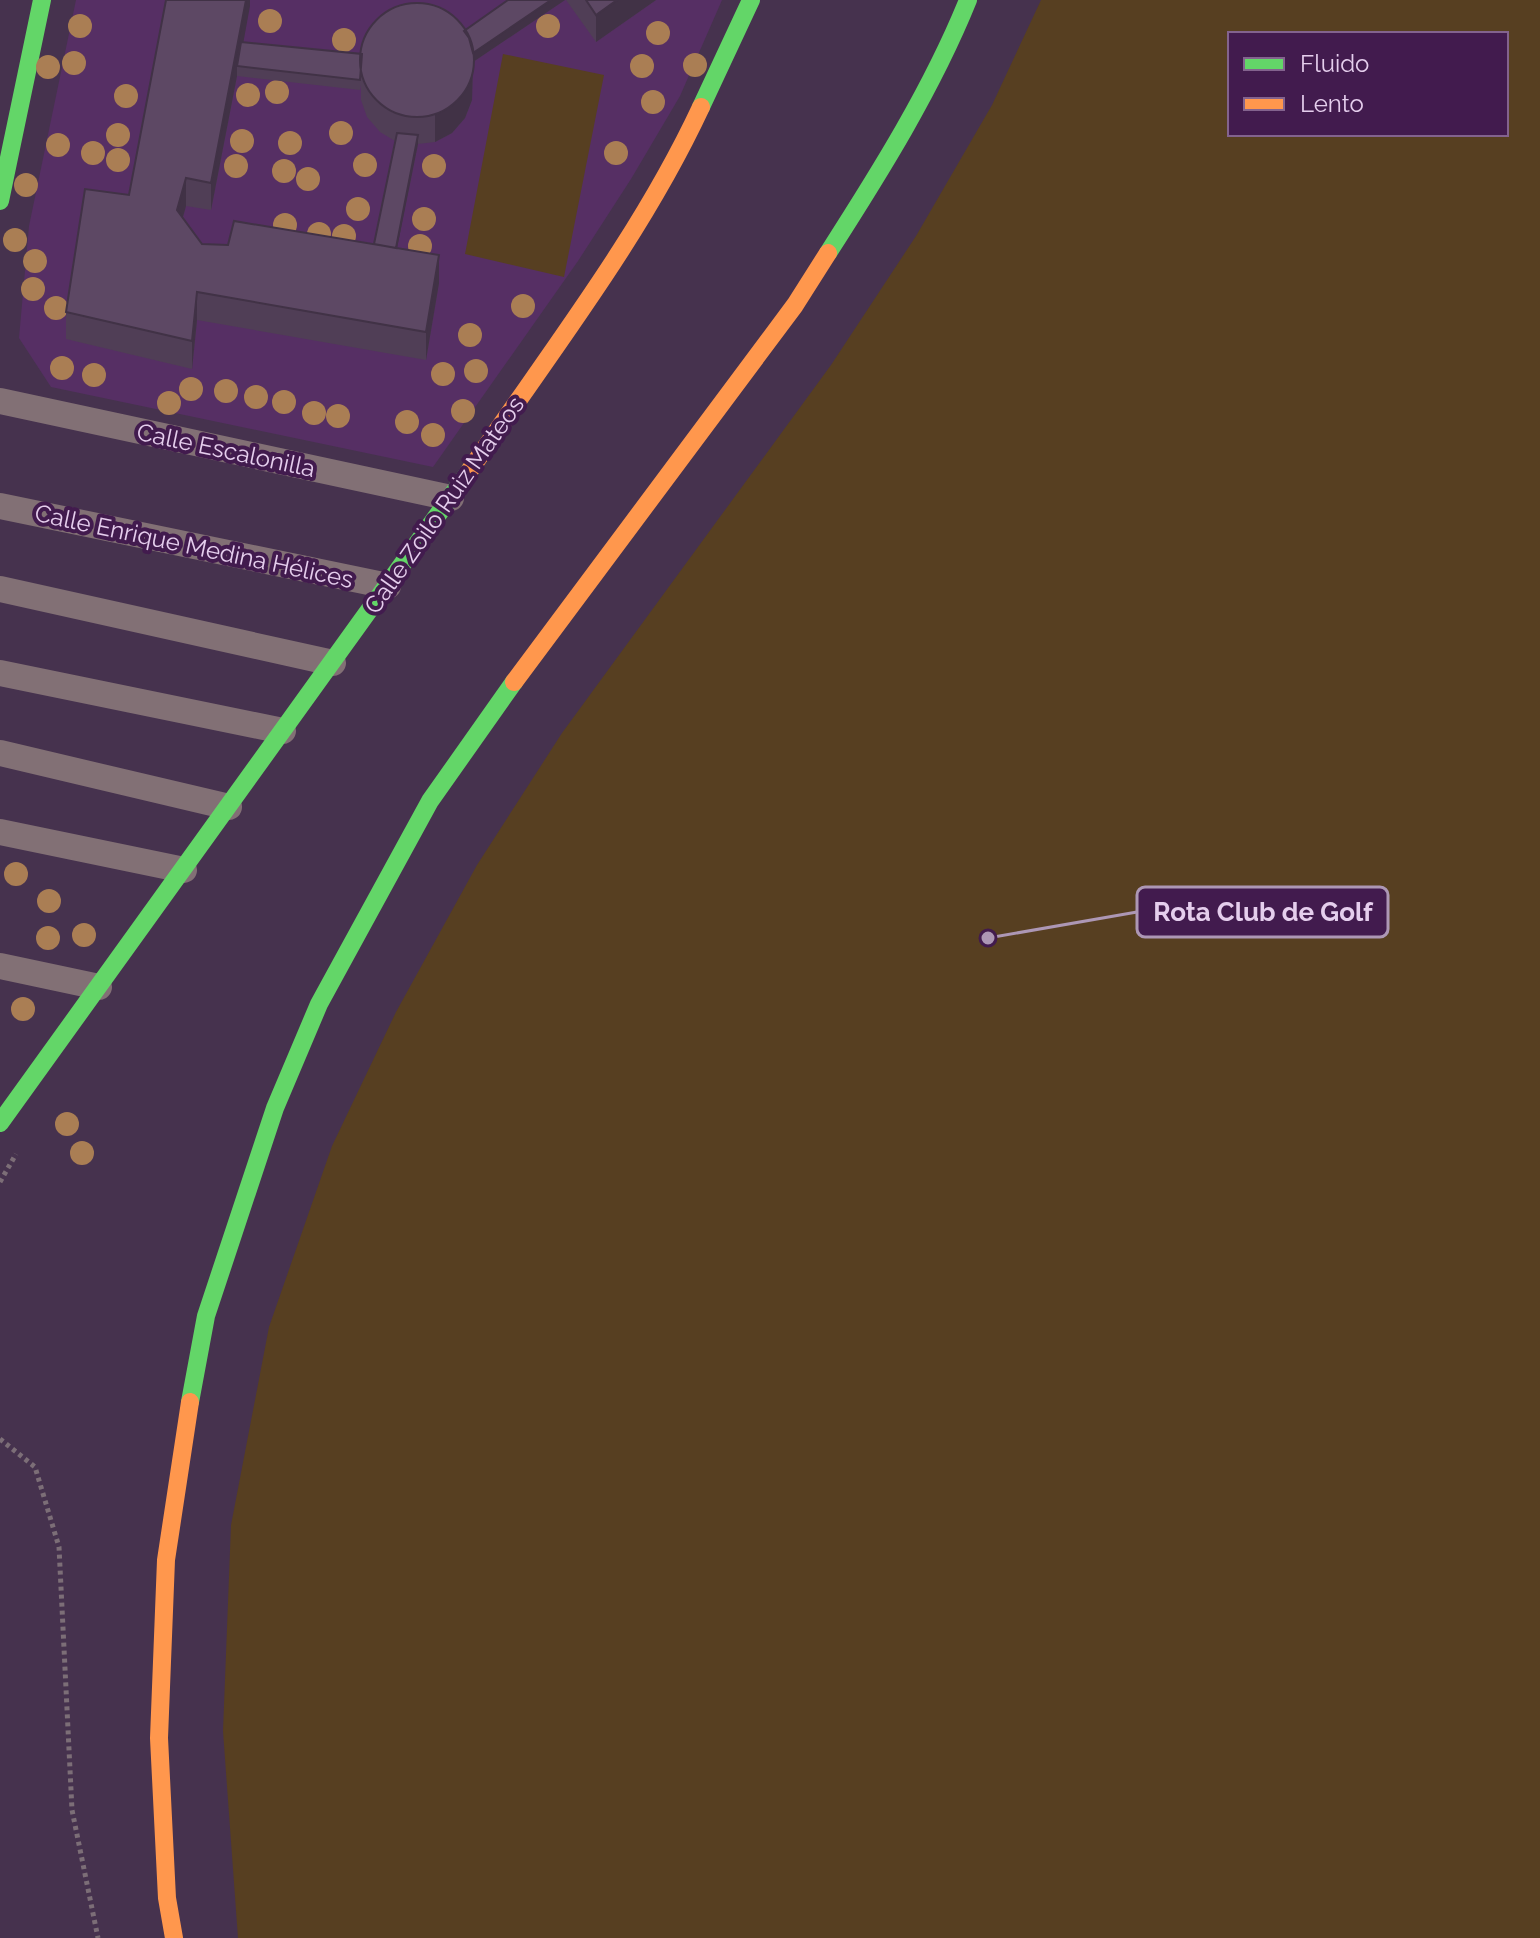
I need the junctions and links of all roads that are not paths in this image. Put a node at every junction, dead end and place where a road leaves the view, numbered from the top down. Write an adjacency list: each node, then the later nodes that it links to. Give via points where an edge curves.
1 (42, 0): 4 (main road)
2 (751, 0): 7 (main road, Calle Zoilo Ruiz Mateos, via 686,139 638,220)
3 (968, 0): 21 (main road, via 885,164 795,305 430,801 319,1004 275,1108 206,1316 166,1560 159,1738)
4 (8, 112): 5 (main road)
5 (0, 201)
6 (0, 401): 7 (street, Calle Escalonilla)
7 (451, 498): 9 (main road, Calle Zoilo Ruiz Mateos)
8 (0, 506): 9 (street, Calle Enrique Medina Hélices)
9 (388, 586): 11 (main road, Calle Zoilo Ruiz Mateos)
10 (0, 589): 11 (street)
11 (333, 663): 13 (main road, Calle Zoilo Ruiz Mateos)
12 (0, 673): 13 (street)
13 (283, 731): 15 (main road, Calle Zoilo Ruiz Mateos)
14 (0, 753): 15 (street)
15 (229, 807): 17 (main road, Calle Zoilo Ruiz Mateos)
16 (0, 832): 17 (street)
17 (184, 870): 19 (main road, Calle Zoilo Ruiz Mateos)
18 (0, 966): 19 (street)
19 (99, 987): 20 (main road, Calle Zoilo Ruiz Mateos)
20 (0, 1123)
21 (174, 1938)

